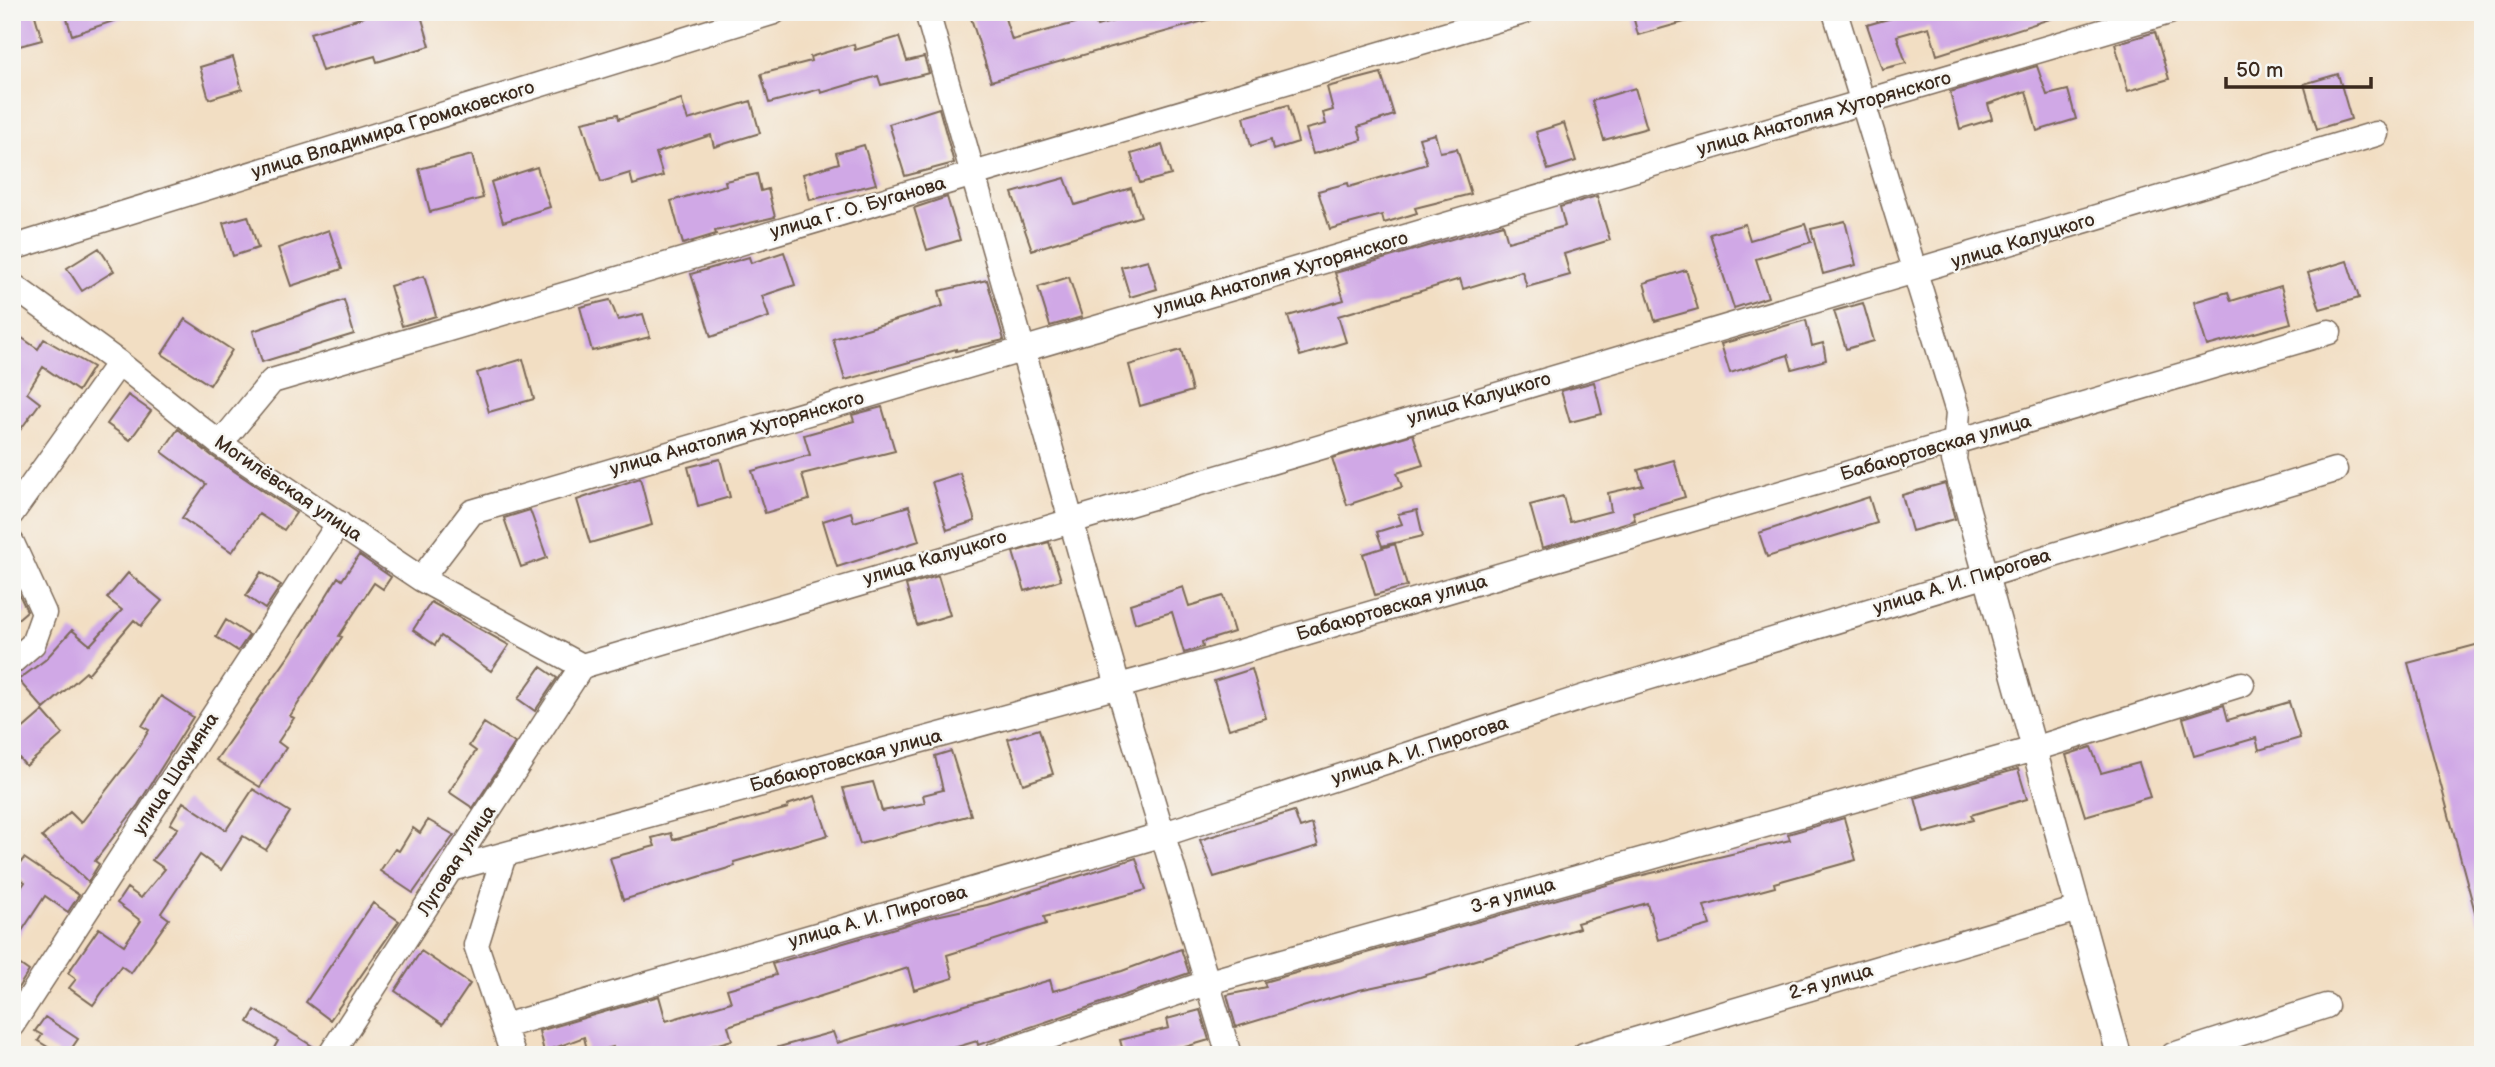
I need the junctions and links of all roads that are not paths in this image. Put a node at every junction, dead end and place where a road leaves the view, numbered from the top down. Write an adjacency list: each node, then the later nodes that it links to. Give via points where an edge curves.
1 (774, 12): 9 (street, улица Владимира Громаковского)
2 (927, 12): 8 (street)
3 (1523, 12): 8 (street, улица Г. О. Буганова)
4 (1835, 12): 6 (street)
5 (2169, 12): 6 (street, улица Анатолия Хуторянского)
6 (1862, 103): 10 (street); 13 (street, улица Анатолия Хуторянского)
7 (2376, 134): 10 (street, улица Калуцкого)
8 (974, 174): 13 (street); 16 (street, улица Г. О. Буганова, via 272,381)
9 (12, 248)
10 (1915, 273): 15 (street, via 1958,412); 19 (street, улица Калуцкого)
11 (12, 285): 14 (street, Могилёвская улица)
12 (2329, 332): 15 (street, Бабаюртовская улица)
13 (1023, 350): 19 (street); 23 (street, улица Анатолия Хуторянского, via 472,512)
14 (119, 363): 16 (street, Могилёвская улица); 18 (street)
15 (1955, 442): 22 (street, via 1954,460); 27 (street, Бабаюртовская улица)
16 (220, 444): 20 (street, Могилёвская улица)
17 (2335, 470): 22 (street, улица А. И. Пирогова)
18 (12, 513)
19 (1069, 517): 25 (street, улица Калуцкого); 27 (street)
20 (339, 523): 23 (street, Могилёвская улица); 35 (street, улица Шаумяна)
21 (12, 543): 24 (street, via 44,612 33,644)
22 (1986, 575): 28 (street); 29 (street, улица А. И. Пирогова, via 1584,697)
23 (421, 579): 25 (street, Могилёвская улица)
24 (12, 662)
25 (582, 666): 31 (street, Луговая улица)
26 (2242, 684): 28 (street, 3-я улица)
27 (1118, 686): 29 (street); 30 (street, Бабаюртовская улица)
28 (2034, 749): 32 (street); 33 (street, 3-я улица)
29 (1164, 834): 33 (street); 36 (street, улица А. И. Пирогова)
30 (504, 855): 31 (street, Бабаюртовская улица); 36 (street, via 476,945)
31 (451, 869): 37 (street, Луговая улица)
32 (2078, 909): 41 (street, 2-я улица); 42 (street)
33 (1209, 982): 39 (street, 3-я улица); 40 (street)
34 (2326, 1006): 43 (street)
35 (12, 1025)
36 (504, 1026): 38 (street)
37 (330, 1055)
38 (513, 1055)
39 (996, 1055)
40 (1229, 1055)
41 (1584, 1055)
42 (2119, 1055)
43 (2173, 1055)

